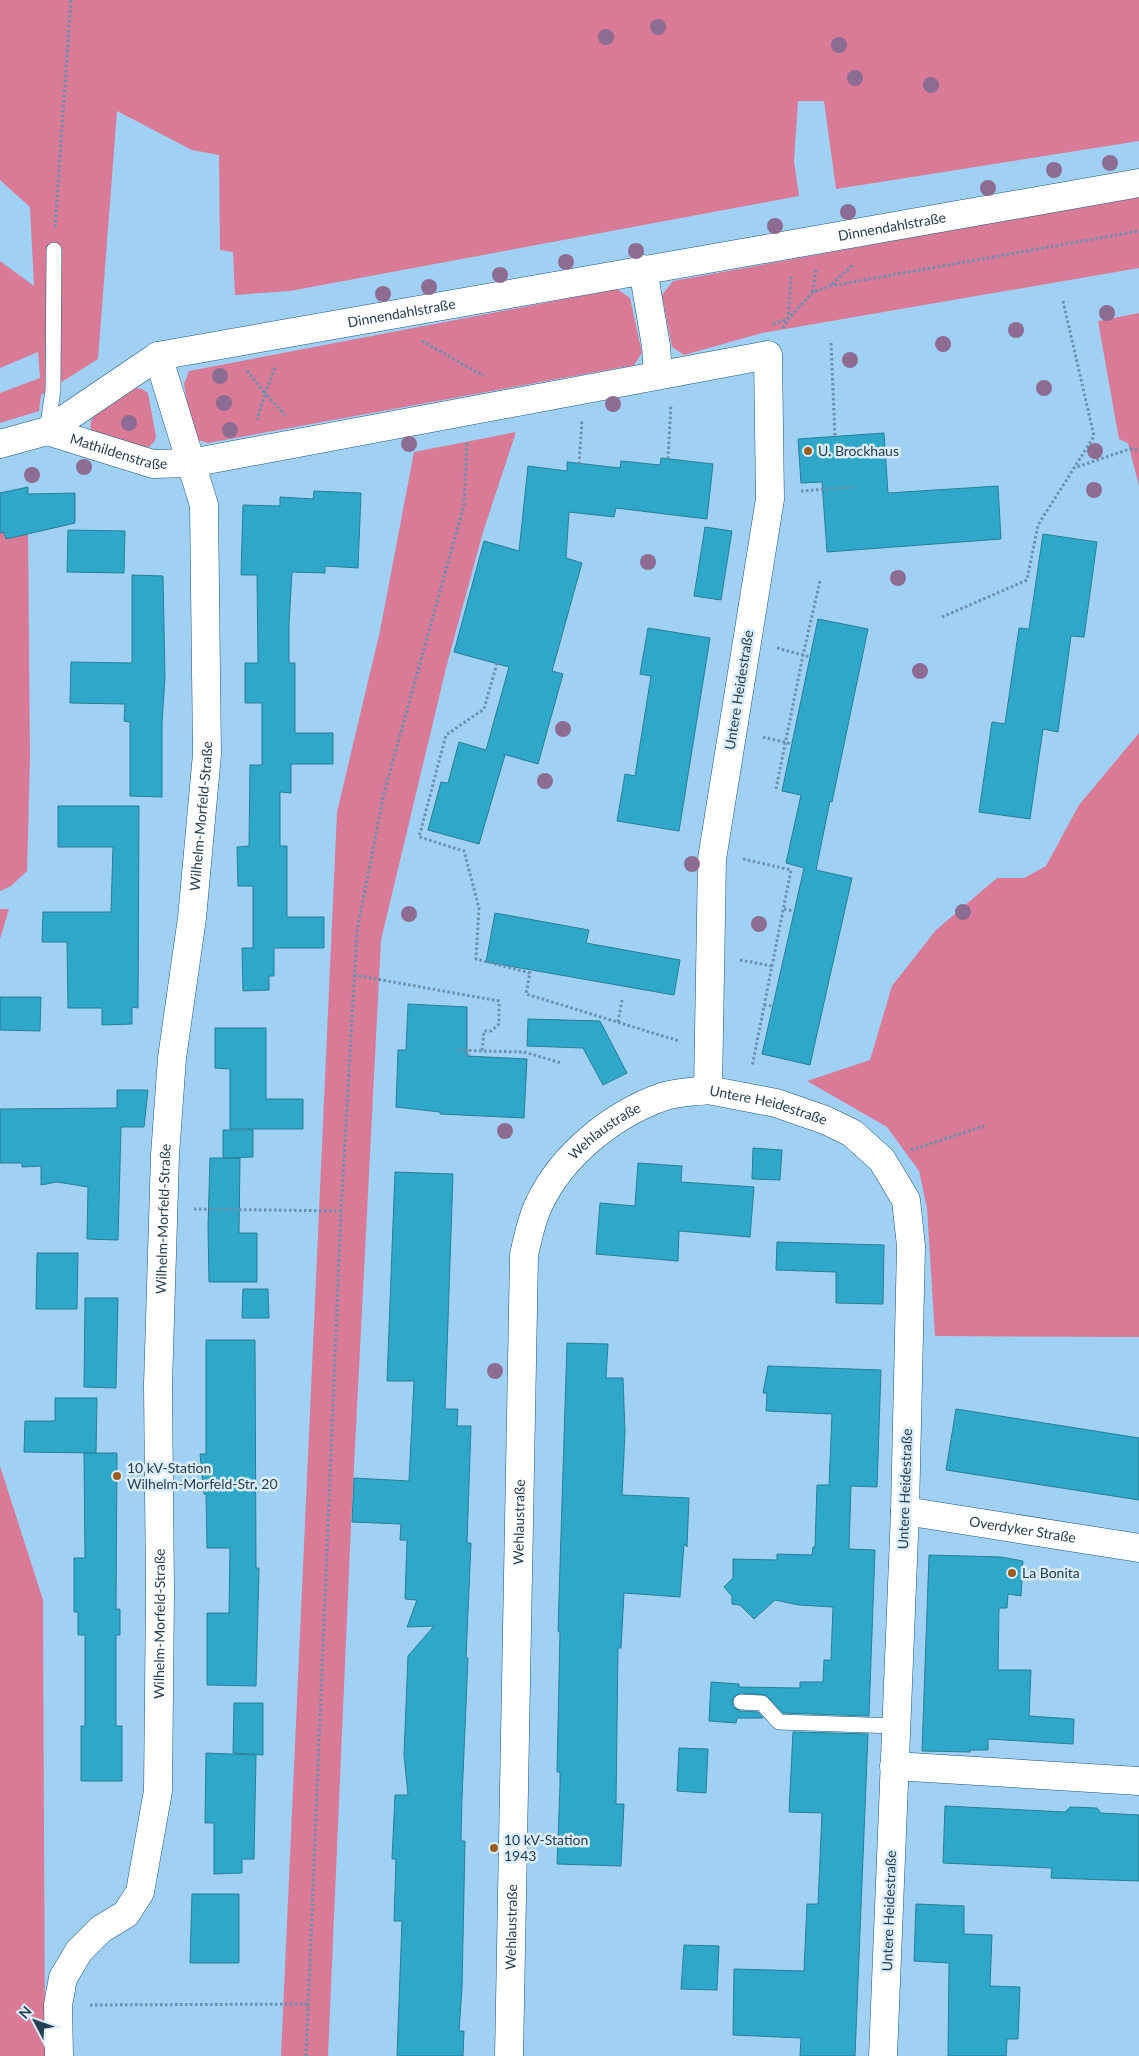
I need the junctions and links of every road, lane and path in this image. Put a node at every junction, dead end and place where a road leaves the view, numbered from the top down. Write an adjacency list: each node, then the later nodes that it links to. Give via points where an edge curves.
1 (71, 0): 5 (path)
2 (1139, 182): 4 (street, Dinnendahlstraße)
3 (1139, 232): 8 (path, via 830,286 813,292)
4 (793, 244): 6 (street, Dinnendahlstraße); 8 (path)
5 (54, 250): 21 (lane, via 53,390)
6 (643, 269): 12 (street, Dinnendahlstraße); 16 (street, via 656,346)
7 (1063, 301): 29 (path, via 1094,436)
8 (788, 319): 9 (path); 13 (path)
9 (767, 325)
10 (414, 336): 17 (path)
11 (831, 343): 22 (path)
12 (226, 345): 14 (street, Dinnendahlstraße); 19 (path)
13 (768, 355): 16 (street); 31 (street, Untere Heidestraße)
14 (158, 356): 21 (street, Mathildenstraße); 27 (street, Wilhelm-Morfeld-Straße)
15 (276, 364): 19 (path)
16 (666, 373): 18 (street); 26 (path)
17 (485, 376)
18 (585, 388): 20 (street); 28 (path)
19 (265, 393): 25 (path)
20 (464, 412): 25 (street); 41 (path, via 468,445 464,505 384,793 357,931)
21 (47, 432): 23 (street, Mathildenstraße); 27 (street, Mathildenstraße, via 153,464)
22 (835, 436)
23 (0, 444)
24 (1139, 450): 29 (path, via 1115,454)
25 (246, 454): 27 (street)
26 (668, 459)
27 (191, 463): 56 (street, Wilhelm-Morfeld-Straße, via 204,505 207,754 192,918 172,1058)
28 (579, 464)
29 (1074, 468): 33 (path, via 1038,525 1027,580)
30 (855, 487): 31 (path)
31 (770, 493): 52 (street, Untere Heidestraße, via 712,859)
32 (820, 581): 35 (path)
33 (942, 617)
34 (497, 663): 45 (path, via 484,709 446,735 419,837 464,851 480,908 476,959 530,971 526,994)
35 (776, 789)
36 (767, 864): 37 (path, via 791,870)
37 (784, 908): 38 (path); 40 (path)
38 (794, 911)
39 (752, 962): 40 (path)
40 (772, 966): 43 (path)
41 (354, 975): 49 (path, via 499,1000 499,1024 491,1031 484,1031); 57 (path)
42 (622, 1000): 45 (path)
43 (764, 1005): 44 (path); 53 (path)
44 (772, 1006)
45 (618, 1022): 46 (path)
46 (680, 1041)
47 (459, 1050): 48 (path)
48 (468, 1050): 49 (path); 50 (path)
49 (482, 1051): 51 (path, via 524,1052)
50 (468, 1056)
51 (561, 1063)
52 (708, 1090): 53 (street, Untere Heidestraße); 68 (street, Wehlaustraße, via 663,1097 622,1117 580,1147 551,1183 539,1205 524,1255)
53 (746, 1097): 55 (street, Untere Heidestraße, via 776,1103 825,1120 852,1133)
54 (984, 1126): 55 (path)
55 (882, 1160): 58 (street, Untere Heidestraße, via 906,1200 911,1246)
56 (163, 1209): 57 (path); 65 (street, Wilhelm-Morfeld-Straße, via 158,1385 158,1791 140,1892 126,1914 101,1929 79,1951 63,1978)
57 (341, 1211): 64 (path)
58 (905, 1511): 59 (street, Overdyker Straße); 61 (street, Untere Heidestraße)
59 (1139, 1548)
60 (741, 1702): 61 (lane, via 762,1703 779,1722)
61 (896, 1726): 62 (street, Untere Heidestraße)
62 (894, 1766): 63 (street); 69 (street, Untere Heidestraße)
63 (1139, 1781)
64 (309, 2004): 65 (path); 67 (path)
65 (58, 2005): 66 (street, Wilhelm-Morfeld-Straße)
66 (59, 2056)
67 (306, 2056)
68 (509, 2056)
69 (883, 2056)

